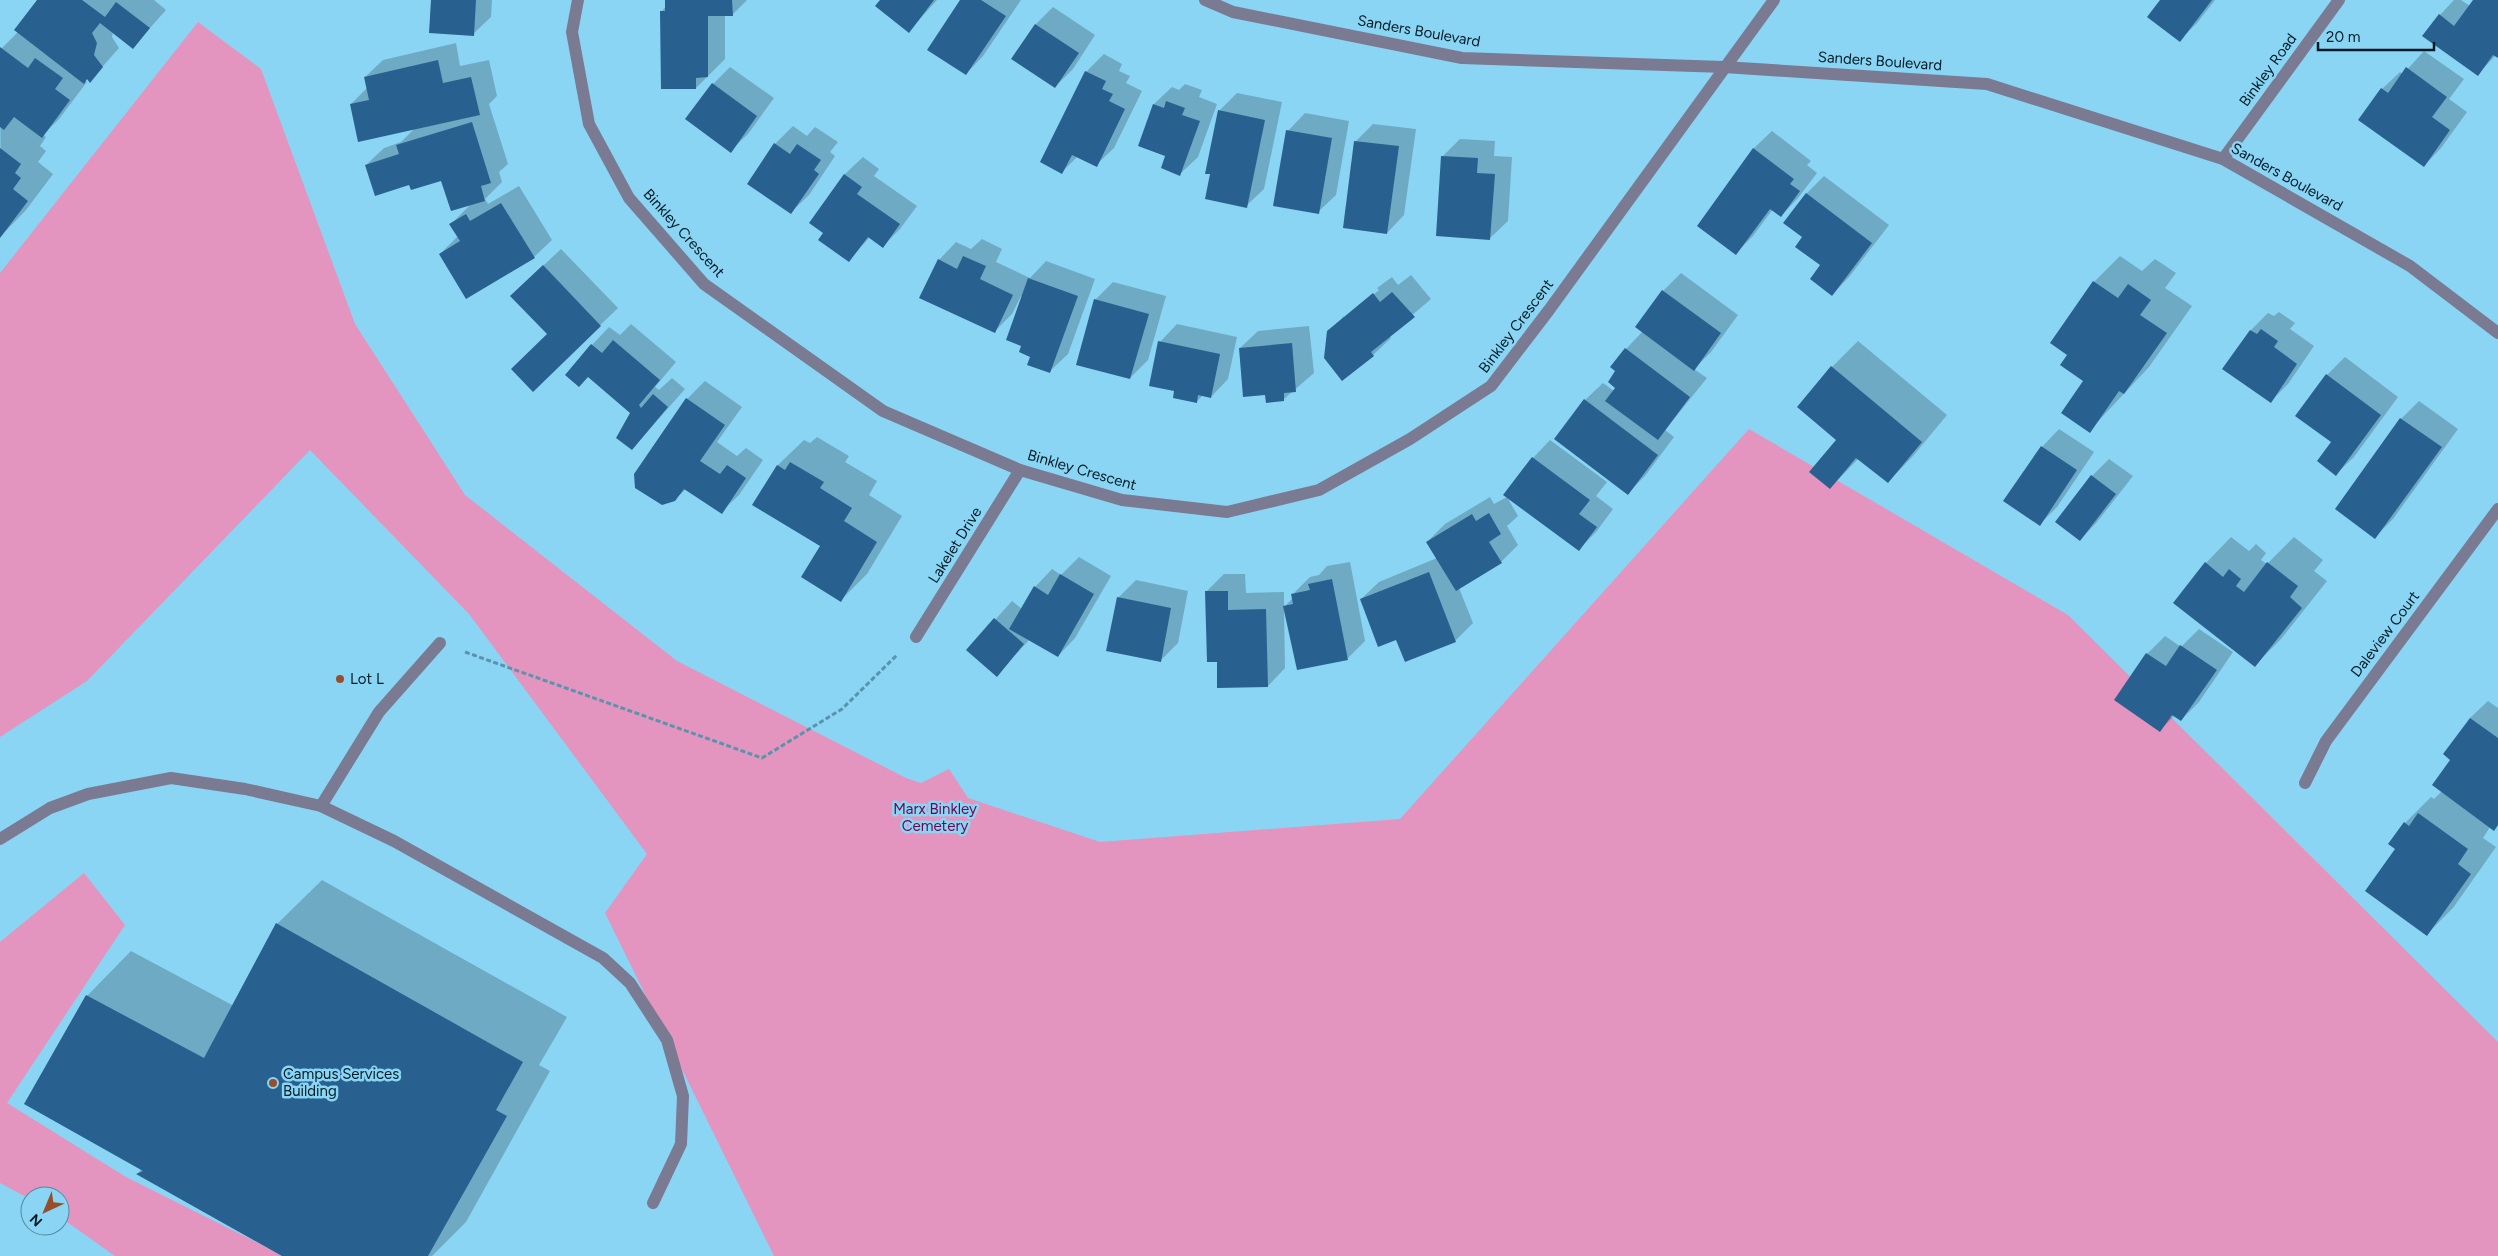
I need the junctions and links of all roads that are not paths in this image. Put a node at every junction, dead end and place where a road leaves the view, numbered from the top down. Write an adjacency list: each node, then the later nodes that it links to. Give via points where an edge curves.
1 (578, 0): 8 (street, Binkley Crescent, via 572,32 589,124 629,198 704,284 883,411)
2 (1205, 0): 5 (street, Sanders Boulevard, via 1233,12 1462,58)
3 (1774, 0): 5 (street, Binkley Crescent)
4 (2339, 0): 6 (street, Binkley Road)
5 (1724, 66): 6 (street, Sanders Boulevard, via 1988,84); 8 (street, Binkley Crescent, via 1492,386 1393,448 1319,490 1227,512 1122,500)
6 (2223, 159): 7 (street, Sanders Boulevard, via 2410,266)
7 (2498, 333)
8 (1020, 470): 10 (street, Lakelet Drive)
9 (2498, 509): 12 (street, Daleview Court, via 2326,741)
10 (916, 636)
11 (440, 643): 13 (street, via 379,712)
12 (2305, 783)
13 (321, 806): 14 (street, via 245,789 171,778 88,794 50,808); 15 (street, via 394,841 603,958 630,983 667,1040 683,1096 681,1144)
14 (0, 839)
15 (653, 1203)

